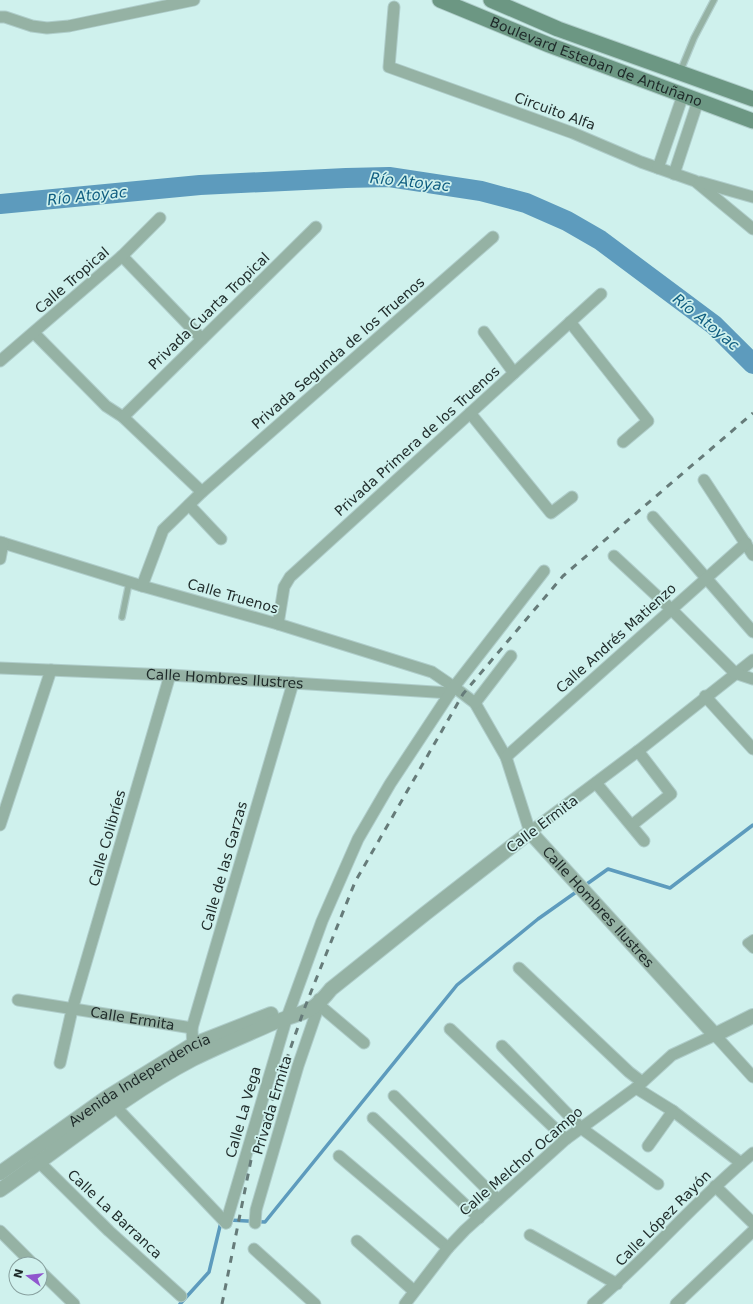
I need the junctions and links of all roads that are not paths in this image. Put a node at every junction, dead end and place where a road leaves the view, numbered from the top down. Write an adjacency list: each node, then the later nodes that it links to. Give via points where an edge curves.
1 (194, 0): 6 (street, via 70,26 47,28)
2 (440, 0): 8 (main road, Boulevard Esteban de Antuñano, via 549,45)
3 (491, 0): 7 (main road, Boulevard Esteban de Antuñano)
4 (714, 0): 7 (lane, via 694,38)
5 (394, 7): 12 (street, Circuito Alfa, via 388,67 573,133)
6 (0, 17)
7 (680, 73): 9 (main road, Boulevard Esteban de Antuñano)
8 (682, 95): 10 (main road, Boulevard Esteban de Antuñano); 12 (street)
9 (753, 99)
10 (698, 101): 11 (main road, Boulevard Esteban de Antuñano); 13 (street)
11 (753, 121)
12 (658, 168): 13 (street, Circuito Alfa)
13 (674, 174): 14 (street, Circuito Alfa)
14 (696, 181): 15 (street); 18 (street, Circuito Alfa)
15 (753, 198)
16 (160, 218): 20 (street, Calle Tropical)
17 (316, 227): 25 (street, Privada Cuarta Tropical)
18 (753, 229)
19 (493, 237): 32 (street, Privada Segunda de los Truenos)
20 (122, 256): 24 (street, Calle Tropical); 25 (street)
21 (601, 294): 22 (street, Privada Primera de los Truenos)
22 (570, 322): 27 (street, Privada Primera de los Truenos); 30 (street, via 648,421)
23 (484, 332): 27 (street)
24 (34, 333): 26 (street, Calle Tropical); 29 (street, via 106,406)
25 (202, 338): 29 (street, Privada Cuarta Tropical)
26 (0, 360)
27 (514, 373): 28 (street, Privada Primera de los Truenos)
28 (470, 414): 33 (street, via 551,513); 48 (street, Privada Primera de los Truenos, via 290,577 284,587)
29 (123, 417): 32 (street)
30 (624, 442)
31 (704, 480): 38 (street)
32 (202, 492): 34 (street, Privada Segunda de los Truenos)
33 (572, 497)
34 (189, 505): 36 (street); 45 (street, Privada Segunda de los Truenos, via 163,530)
35 (653, 517): 43 (street)
36 (221, 539)
37 (2, 543): 41 (street); 44 (street, Calle Truenos)
38 (746, 543): 39 (street); 43 (street, Calle Andrés Matienzo)
39 (753, 555)
40 (614, 556): 46 (street)
41 (0, 559)
42 (544, 572): 58 (street, Calle La Vega)
43 (706, 578): 46 (street, Calle Andrés Matienzo); 49 (street)
44 (129, 582): 45 (street, Calle Truenos); 47 (lane)
45 (142, 586): 48 (street, Calle Truenos)
46 (671, 608): 54 (street); 63 (street, Calle Andrés Matienzo)
47 (122, 617)
48 (278, 624): 58 (street, Calle Truenos, via 432,672)
49 (753, 632)
50 (511, 656): 60 (street)
51 (753, 660): 54 (street, Calle Ermita)
52 (0, 668): 53 (street, Calle Hombres Ilustres)
53 (51, 670): 55 (street, Calle Hombres Ilustres); 65 (street)
54 (735, 673): 56 (street); 59 (street, Calle Ermita)
55 (170, 674): 57 (street, Calle Hombres Ilustres); 74 (street, Calle Colibríes)
56 (753, 680)
57 (293, 683): 58 (street, Calle Hombres Ilustres); 77 (street, Calle de las Garzas)
58 (452, 690): 60 (street, Calle Hombres Ilustres); 75 (street, Calle La Vega, via 390,784 358,839 322,921)
59 (705, 696): 61 (street); 62 (street, Calle Ermita)
60 (475, 703): 63 (street, Calle Hombres Ilustres)
61 (753, 749)
62 (638, 751): 64 (street, Calle Ermita); 66 (street, via 671,794)
63 (506, 757): 67 (street, Calle Hombres Ilustres)
64 (596, 782): 66 (street); 67 (street, Calle Ermita)
65 (0, 825)
66 (632, 825): 68 (street)
67 (530, 832): 72 (street, Calle Ermita); 79 (street, Calle Hombres Ilustres)
68 (644, 841)
69 (753, 939): 70 (street, via 747,943)
70 (753, 949)
71 (519, 968): 85 (street, via 629,1072)
72 (323, 997): 75 (street, Calle Ermita); 80 (street); 104 (street, Privada Ermita, via 298,1066 256,1210)
73 (18, 1000): 74 (street, Calle Ermita)
74 (72, 1010): 77 (street, Calle Ermita); 83 (street, Calle Colibríes)
75 (288, 1015): 82 (street, Avenida Independencia, via 274,1013); 87 (street, Calle La Vega, via 226,1223)
76 (753, 1016): 79 (street)
77 (192, 1028): 82 (street, Calle de las Garzas)
78 (450, 1029): 91 (street)
79 (715, 1035): 84 (street, Calle Hombres Ilustres); 85 (street, Calle Melchor Ocampo, via 672,1055)
80 (364, 1043)
81 (502, 1046): 90 (street)
82 (192, 1052): 87 (street, Avenida Independencia)
83 (60, 1063)
84 (753, 1077)
85 (639, 1085): 88 (street); 90 (street, Calle Melchor Ocampo)
86 (394, 1096): 102 (street)
87 (111, 1102): 93 (street, Avenida Independencia); 96 (street, Avenida Independencia)
88 (673, 1111): 92 (street); 97 (street)
89 (374, 1118): 103 (street)
90 (580, 1128): 91 (street, Calle Melchor Ocampo); 99 (street)
91 (566, 1139): 102 (street, Calle Melchor Ocampo)
92 (648, 1146)
93 (32, 1150): 96 (street, Calle La Barranca); 98 (street, Avenida Independencia)
94 (753, 1153): 97 (street, Calle López Rayón)
95 (339, 1156): 110 (street)
96 (40, 1162): 101 (street, Avenida Independencia); 116 (street, Calle La Barranca, via 109,1231)
97 (741, 1163): 100 (street, Calle López Rayón)
98 (0, 1173)
99 (658, 1184)
100 (716, 1186): 105 (street); 114 (street, Calle López Rayón)
101 (0, 1190)
102 (498, 1200): 103 (street, Calle Melchor Ocampo)
103 (478, 1218): 110 (street, Calle Melchor Ocampo)
104 (255, 1223)
105 (753, 1223)
106 (0, 1231): 112 (street)
107 (753, 1231): 121 (street)
108 (530, 1235): 114 (street)
109 (357, 1241): 115 (street)
110 (448, 1248): 115 (street, Calle Melchor Ocampo)
111 (254, 1249): 118 (street)
112 (25, 1256)
113 (48, 1279): 117 (street)
114 (617, 1284): 120 (street, Calle López Rayón)
115 (414, 1291): 119 (street, Calle Melchor Ocampo)
116 (181, 1296)
117 (74, 1304)
118 (315, 1304)
119 (405, 1304)
120 (593, 1304)
121 (677, 1304)

